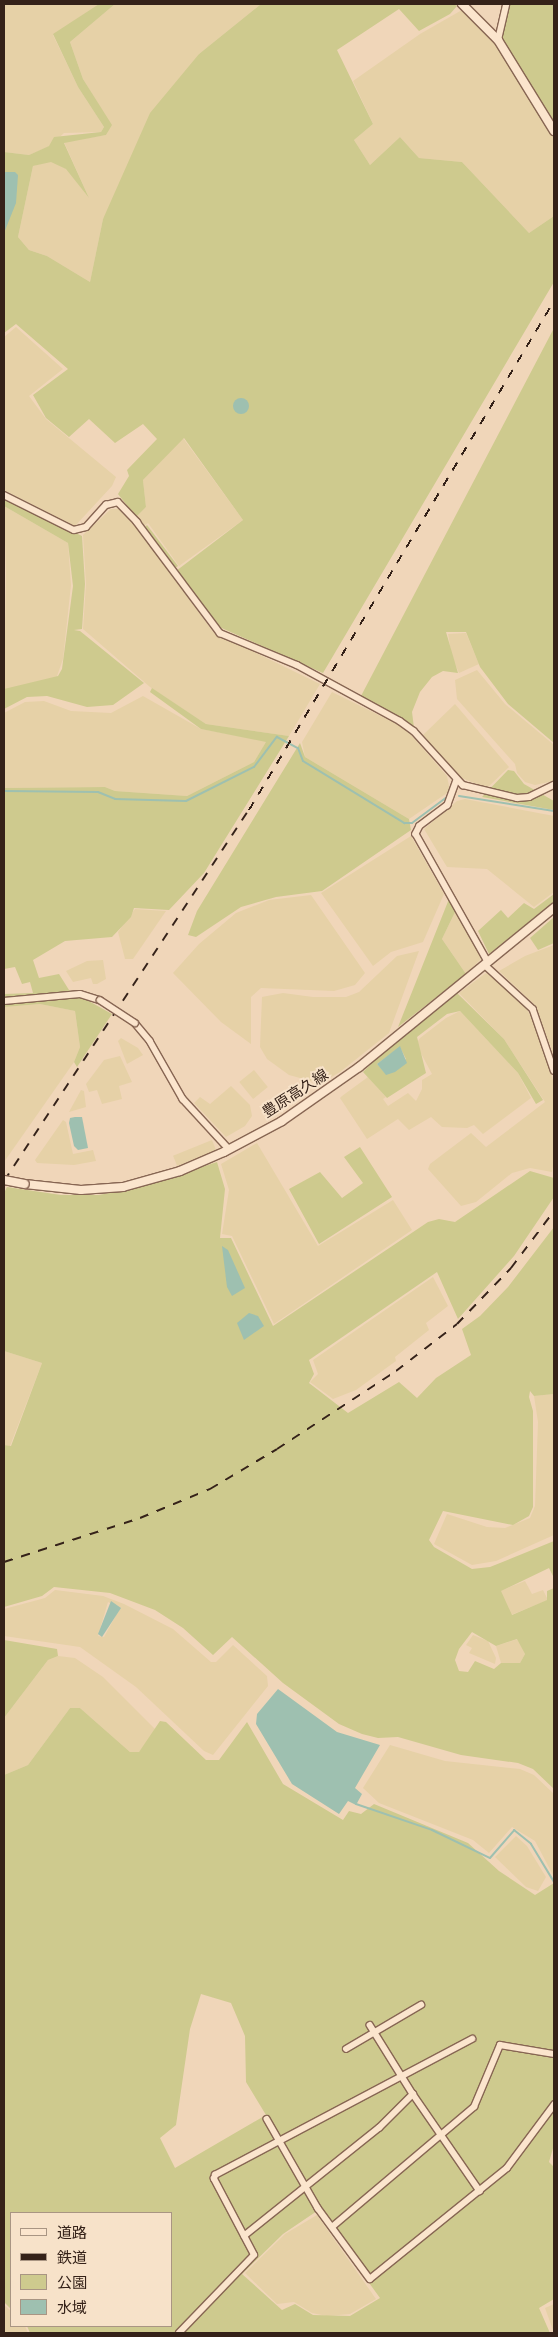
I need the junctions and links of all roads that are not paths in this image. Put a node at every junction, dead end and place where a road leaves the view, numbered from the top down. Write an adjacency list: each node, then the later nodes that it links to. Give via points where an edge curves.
1 (462, 4): 3 (main road)
2 (506, 4): 3 (street)
3 (498, 40): 4 (main road)
4 (554, 131)
5 (4, 496): 6 (street, via 74,530 86,527 111,502 124,506 220,633 297,665 400,721 414,731)
6 (457, 780): 7 (street, via 471,788 517,798 529,797); 9 (street, via 448,805 420,826 416,834)
7 (554, 785)
8 (554, 908): 9 (main road, 豊原高久線)
9 (487, 963): 11 (street, via 533,1008); 12 (main road, 豊原高久線, via 313,1100)
10 (4, 1001): 12 (street, bridge, via 80,994 100,1000 135,1023 150,1042 183,1099)
11 (554, 1070)
12 (229, 1149): 13 (main road, 豊原高久線, bridge, via 180,1171 123,1187 82,1190)
13 (4, 1180)
14 (421, 2005): 16 (street)
15 (370, 2025): 16 (street)
16 (374, 2032): 18 (street); 20 (street)
17 (472, 2039): 20 (street)
18 (346, 2049)
19 (554, 2054): 24 (street, via 500,2045 474,2107)
20 (401, 2076): 21 (street); 25 (street)
21 (413, 2094): 24 (street); 26 (street, via 379,2128)
22 (554, 2105): 27 (street, via 507,2168)
23 (268, 2119): 25 (street)
24 (441, 2135): 27 (street); 28 (street)
25 (280, 2140): 26 (street); 29 (street, via 215,2174 214,2179)
26 (306, 2186): 28 (street); 29 (street)
27 (480, 2191): 28 (street, via 370,2279)
28 (332, 2227)
29 (244, 2236): 30 (street, via 254,2255)
30 (179, 2333)

